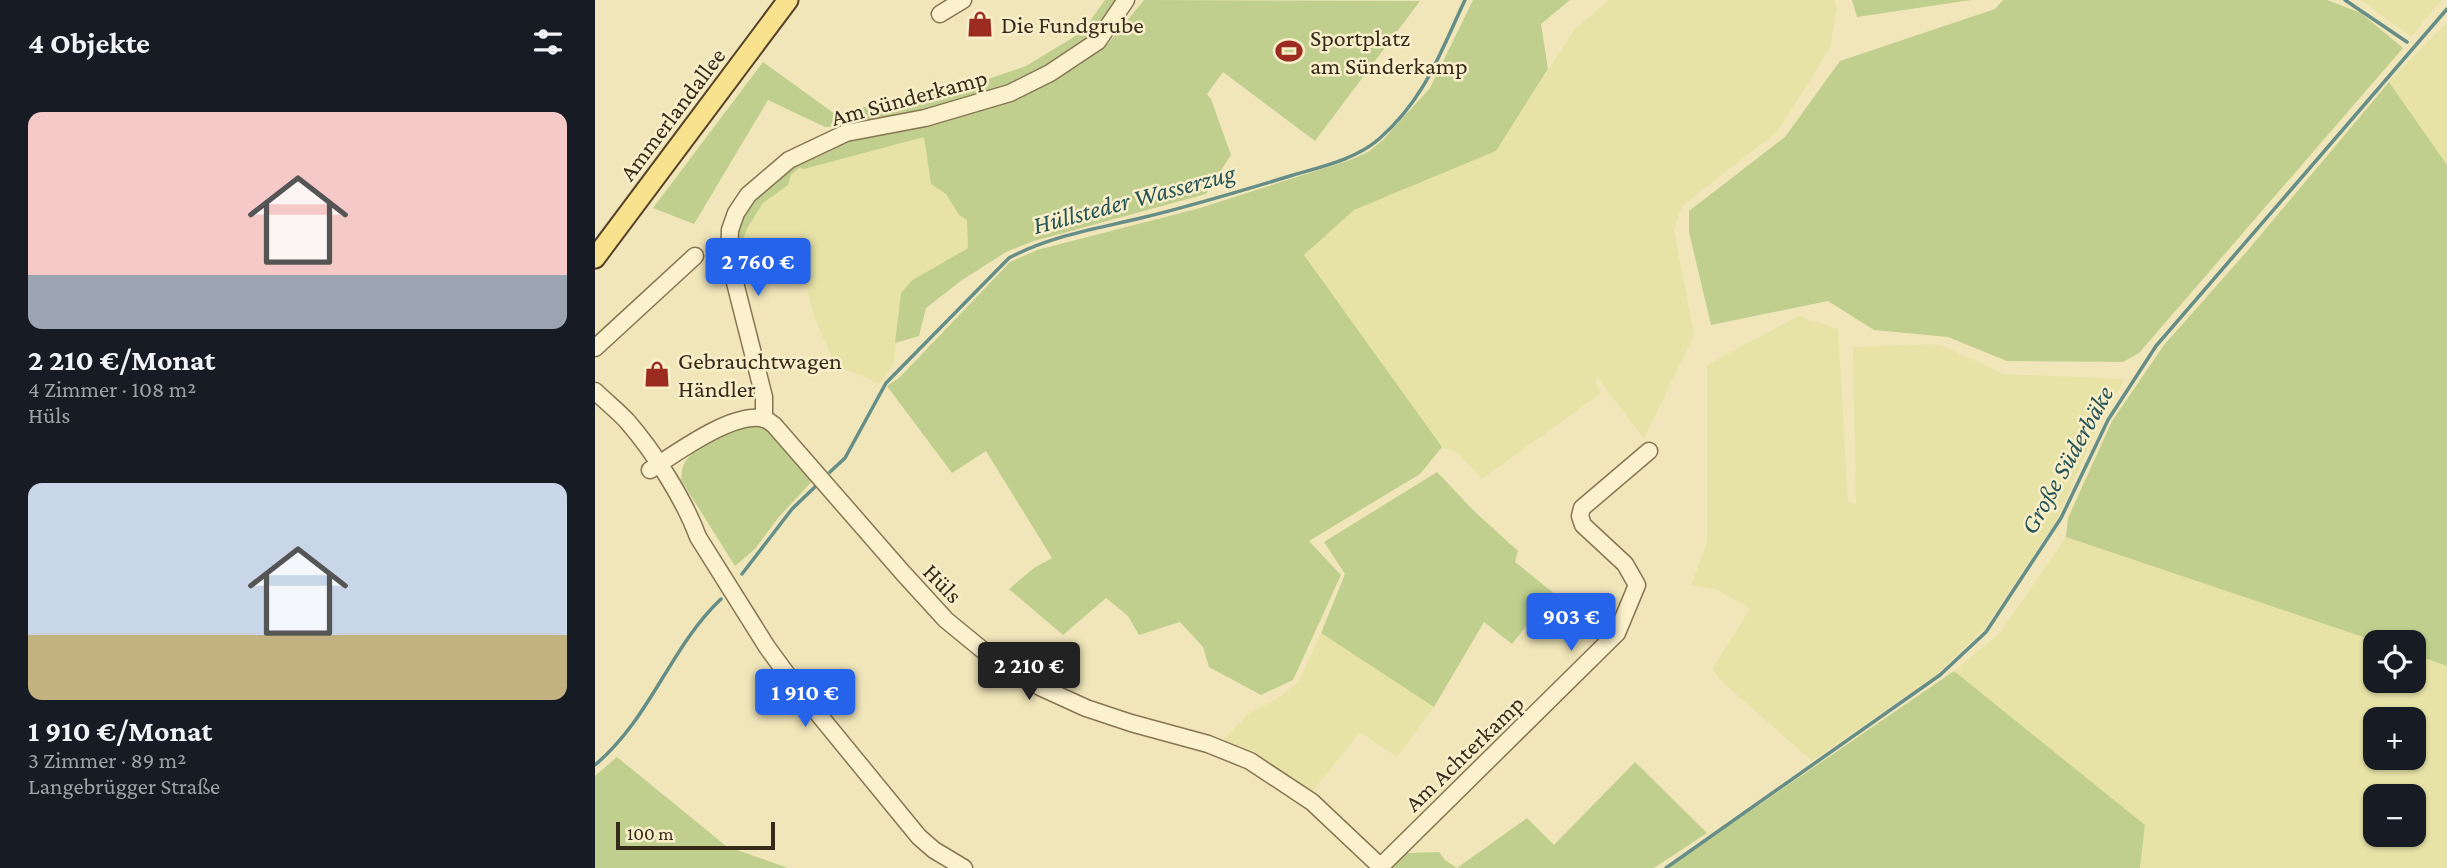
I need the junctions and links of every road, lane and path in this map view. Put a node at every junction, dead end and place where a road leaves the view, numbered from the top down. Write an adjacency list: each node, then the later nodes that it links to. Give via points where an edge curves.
1 (788, 0): 6 (main road, Ammerlandallee)
2 (963, 0): 4 (street)
3 (1126, 0): 9 (street, Am Sünderkamp, via 1098,41 1051,73 1010,93 925,118 846,133 789,160 748,195 730,230 729,260 764,397)
4 (940, 14)
5 (695, 256): 7 (street)
6 (595, 258)
7 (595, 348)
8 (595, 391): 11 (street)
9 (764, 419): 11 (street, via 719,427); 12 (street, Hüls, via 946,620 985,652 1040,687 1086,708 1250,761 1312,802)
10 (1649, 451): 12 (street, Am Achterkamp, via 1582,509 1580,516 1583,525 1625,564 1637,585 1617,634)
11 (654, 467): 13 (street, via 686,525 767,647 827,727 919,837)
12 (1382, 867)
13 (964, 868)

